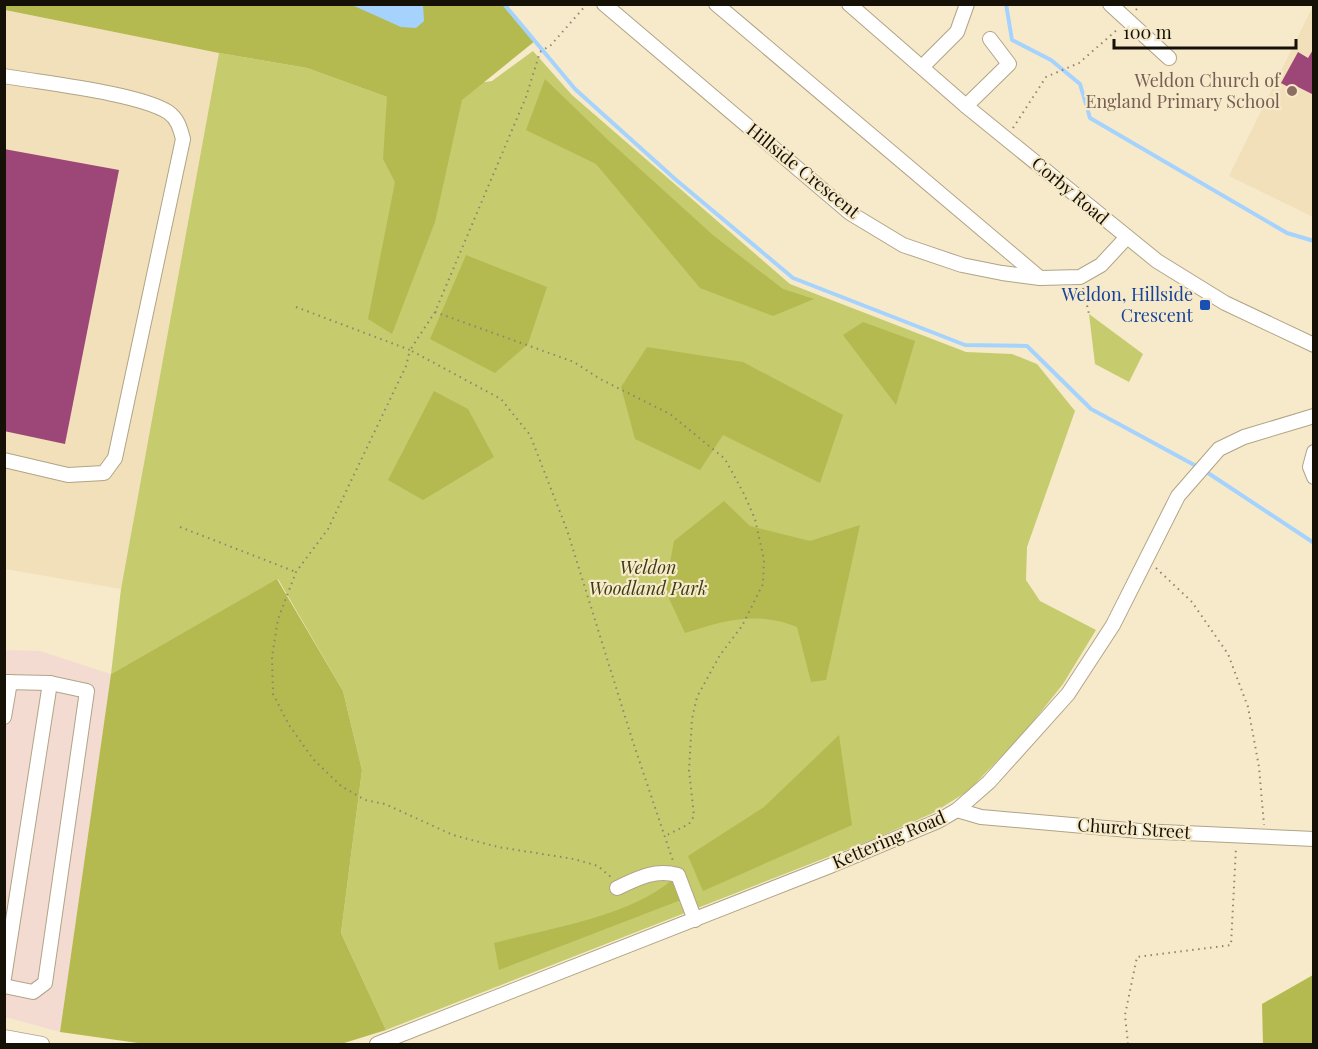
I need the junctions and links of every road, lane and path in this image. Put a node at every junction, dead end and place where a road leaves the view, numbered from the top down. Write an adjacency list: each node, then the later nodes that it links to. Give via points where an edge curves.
1 (587, 4): 19 (path, via 540,52 526,97)
2 (604, 4): 17 (street, Hillside Crescent, via 850,213 903,245 952,261)
3 (716, 4): 17 (street)
4 (849, 4): 11 (street, Corby Road)
5 (967, 4): 11 (street, via 957,32)
6 (1110, 4): 8 (street)
7 (1140, 4): 8 (path)
8 (1127, 22): 10 (street); 14 (path, via 1079,63 1047,77)
9 (990, 39): 13 (street, via 1009,64)
10 (1169, 58)
11 (922, 67): 13 (street, Corby Road)
12 (4, 75): 25 (street, via 118,96 166,111 177,120 183,139 115,458 104,473 68,475)
13 (966, 106): 14 (street, Corby Road)
14 (1007, 138): 15 (street, Corby Road)
15 (1127, 237): 16 (street, via 1101,265); 21 (street, Corby Road, via 1182,278 1225,303)
16 (1080, 277): 17 (street, Hillside Crescent); 20 (path)
17 (1040, 278)
18 (296, 307): 22 (path)
19 (435, 312): 22 (path); 34 (path, via 574,362 670,414 725,459 744,494 758,530 764,560 763,584 742,626 720,655 697,697 689,770 694,816 689,824)
20 (1089, 314)
21 (1314, 345)
22 (410, 350): 29 (path, via 406,366 328,529); 34 (path, via 501,399 530,435 567,530)
23 (1314, 416): 28 (street, Kettering Road, via 1244,437 1219,449 1178,496)
24 (1314, 452): 26 (street, via 1310,467)
25 (4, 460)
26 (1314, 477)
27 (180, 527): 29 (path)
28 (1146, 563): 33 (street, Kettering Road, via 1113,625 1068,694 989,782); 36 (path, via 1161,571 1192,602 1228,654 1248,707 1259,767)
29 (296, 572): 39 (path, via 277,628 272,657 273,694 313,759 341,786 365,800 385,804 453,835 598,866 612,876)
30 (7, 682): 31 (street); 32 (street)
31 (50, 683): 41 (street); 42 (street, via 87,691 45,983 33,992)
32 (4, 717)
33 (957, 810): 35 (street, Church Street, via 981,817); 40 (street, Kettering Road)
34 (665, 836): 38 (path)
35 (1236, 836): 36 (street, Church Street); 46 (path, via 1231,945 1137,957 1125,1015)
36 (1265, 837): 37 (street, Church Street)
37 (1314, 839)
38 (678, 875): 39 (street, via 662,871 646,874); 40 (street)
39 (617, 888)
40 (696, 920): 45 (street, Kettering Road)
41 (4, 978)
42 (4, 986)
43 (4, 1037): 44 (street)
44 (42, 1044)
45 (377, 1044)
46 (1128, 1044)

